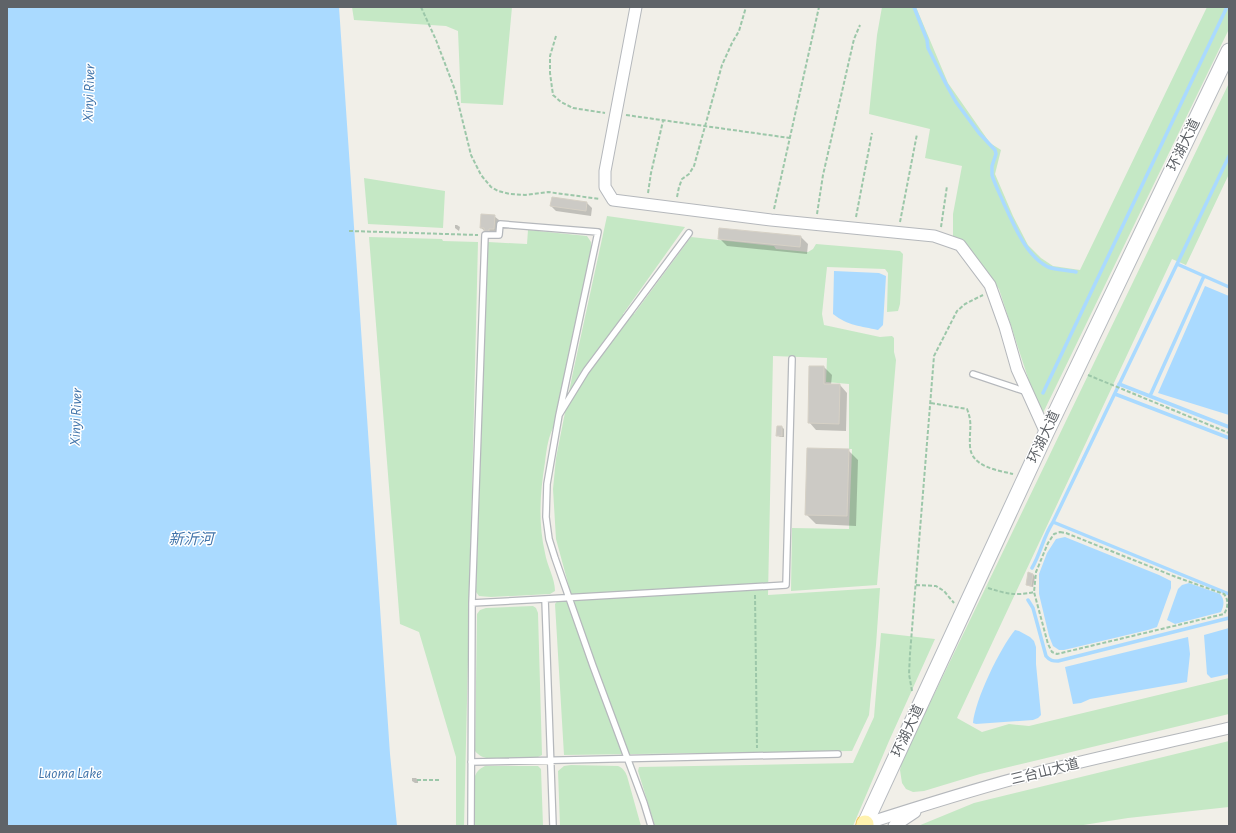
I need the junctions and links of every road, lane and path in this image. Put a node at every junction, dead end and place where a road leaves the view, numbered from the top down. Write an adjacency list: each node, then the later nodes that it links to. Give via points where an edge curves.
1 (421, 7): 15 (path, via 455,90 471,155 481,175 491,187 510,194 548,192)
2 (636, 7): 8 (street)
3 (746, 7): 10 (path, via 739,31 722,65)
4 (819, 7): 13 (path)
5 (860, 25): 19 (path, via 854,39 824,167)
6 (556, 36): 8 (path, via 550,56 553,95 573,108)
7 (1229, 51): 28 (main road, 环湖大道)
8 (616, 114): 9 (path); 15 (street, via 604,170 605,187)
9 (663, 121): 10 (path); 16 (path)
10 (705, 126): 13 (path); 17 (path, via 694,166 678,187)
11 (872, 133): 20 (path)
12 (917, 134): 23 (path)
13 (790, 138): 18 (path)
14 (947, 186): 25 (path)
15 (613, 200): 16 (street)
16 (647, 204): 17 (street)
17 (675, 208): 18 (street)
18 (771, 220): 19 (street)
19 (815, 225): 20 (street)
20 (854, 228): 23 (street)
21 (349, 231): 24 (path)
22 (689, 233): 32 (lane, via 586,371)
23 (898, 233): 25 (street)
24 (485, 235): 32 (lane, via 499,236 500,224 598,232); 42 (lane)
25 (940, 238): 26 (street, via 960,245)
26 (992, 291): 30 (street, via 1016,369); 31 (path, via 965,304 957,311 934,356)
27 (792, 359): 38 (lane, via 786,585)
28 (1076, 370): 33 (main road, 环湖大道); 34 (path)
29 (973, 374): 30 (lane)
30 (1028, 392): 33 (street)
31 (930, 403): 35 (path, via 966,409 971,418 970,447 973,457 981,465); 37 (path)
32 (559, 416): 40 (lane, via 547,484 546,517 549,539)
33 (1046, 433): 35 (main road, 环湖大道)
34 (1229, 434)
35 (1026, 476): 36 (main road, 环湖大道)
36 (976, 584): 39 (path, via 1010,594); 43 (main road, 环湖大道)
37 (916, 585): 43 (path, via 936,586 944,591); 44 (path, via 909,674)
38 (754, 587): 40 (lane); 47 (path)
39 (1034, 592): 39 (path, via 1048,644 1056,654 1224,614 1228,603 1224,594 1066,532 1054,534 1048,542 1036,572)
40 (569, 598): 41 (lane); 48 (lane)
41 (545, 600): 42 (lane); 49 (lane)
42 (472, 603): 50 (lane)
43 (962, 613): 44 (main road, 环湖大道)
44 (917, 710): 57 (main road, 环湖大道)
45 (1229, 728): 53 (street, 三台山大道, via 1026,776)
46 (838, 754): 47 (lane)
47 (757, 756): 48 (lane)
48 (628, 759): 49 (lane); 56 (lane)
49 (551, 760): 50 (lane); 55 (lane)
50 (471, 762): 54 (lane)
51 (417, 780): 52 (path)
52 (440, 780)
53 (926, 806): 57 (street, 三台山大道); 58 (street)
54 (471, 826)
55 (553, 826)
56 (651, 826)
57 (864, 826)
58 (894, 826)

